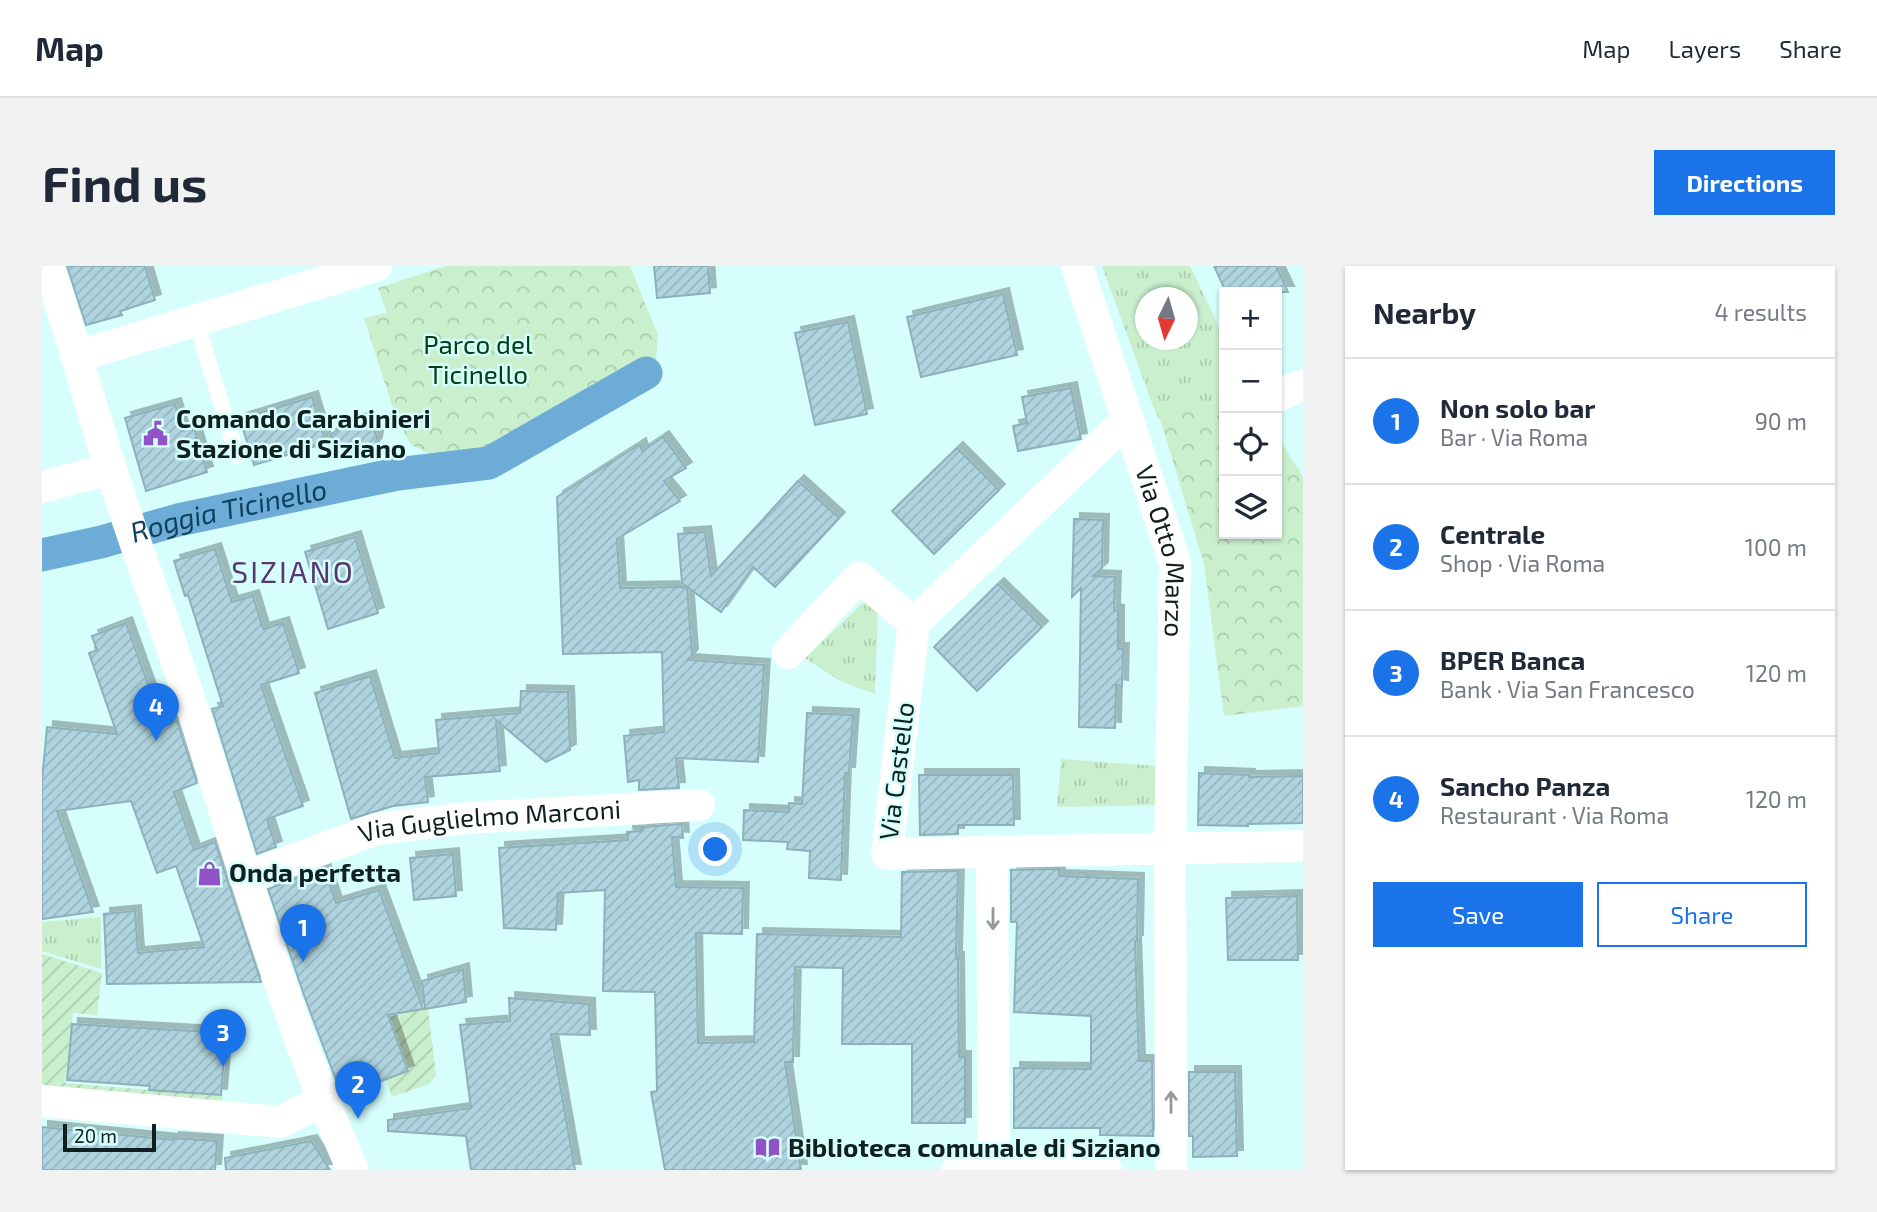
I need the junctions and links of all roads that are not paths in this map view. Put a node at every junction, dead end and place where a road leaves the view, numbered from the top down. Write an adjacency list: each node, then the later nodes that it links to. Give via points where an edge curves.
1 (48, 266): 5 (street)
2 (376, 266): 4 (street)
3 (1077, 266): 8 (street, Via Otto Marzo)
4 (196, 321): 5 (street); 9 (lane)
5 (78, 356): 10 (street)
6 (1303, 385): 7 (street)
7 (1282, 394)
8 (1127, 420): 12 (street); 16 (street, Via Otto Marzo, via 1175,563)
9 (237, 456)
10 (111, 468): 11 (street); 18 (street)
11 (42, 487)
12 (915, 623): 13 (street, via 859,576); 17 (street, Via Castello, via 887,855)
13 (788, 653)
14 (699, 805): 18 (street, Via Guglielmo Marconi, via 466,818 376,829)
15 (1303, 846): 16 (street, Via Castello)
16 (1170, 848): 17 (street, Via Castello); 25 (street, one-way to 16)
17 (992, 851): 21 (street, one-way to 21)
18 (245, 878): 20 (street)
19 (42, 1101): 20 (street, via 280,1122)
20 (323, 1101): 22 (street)
21 (994, 1164): 23 (street); 24 (street, via 1068,1163)
22 (353, 1170)
23 (957, 1170)
24 (1106, 1170)
25 (1171, 1170)

